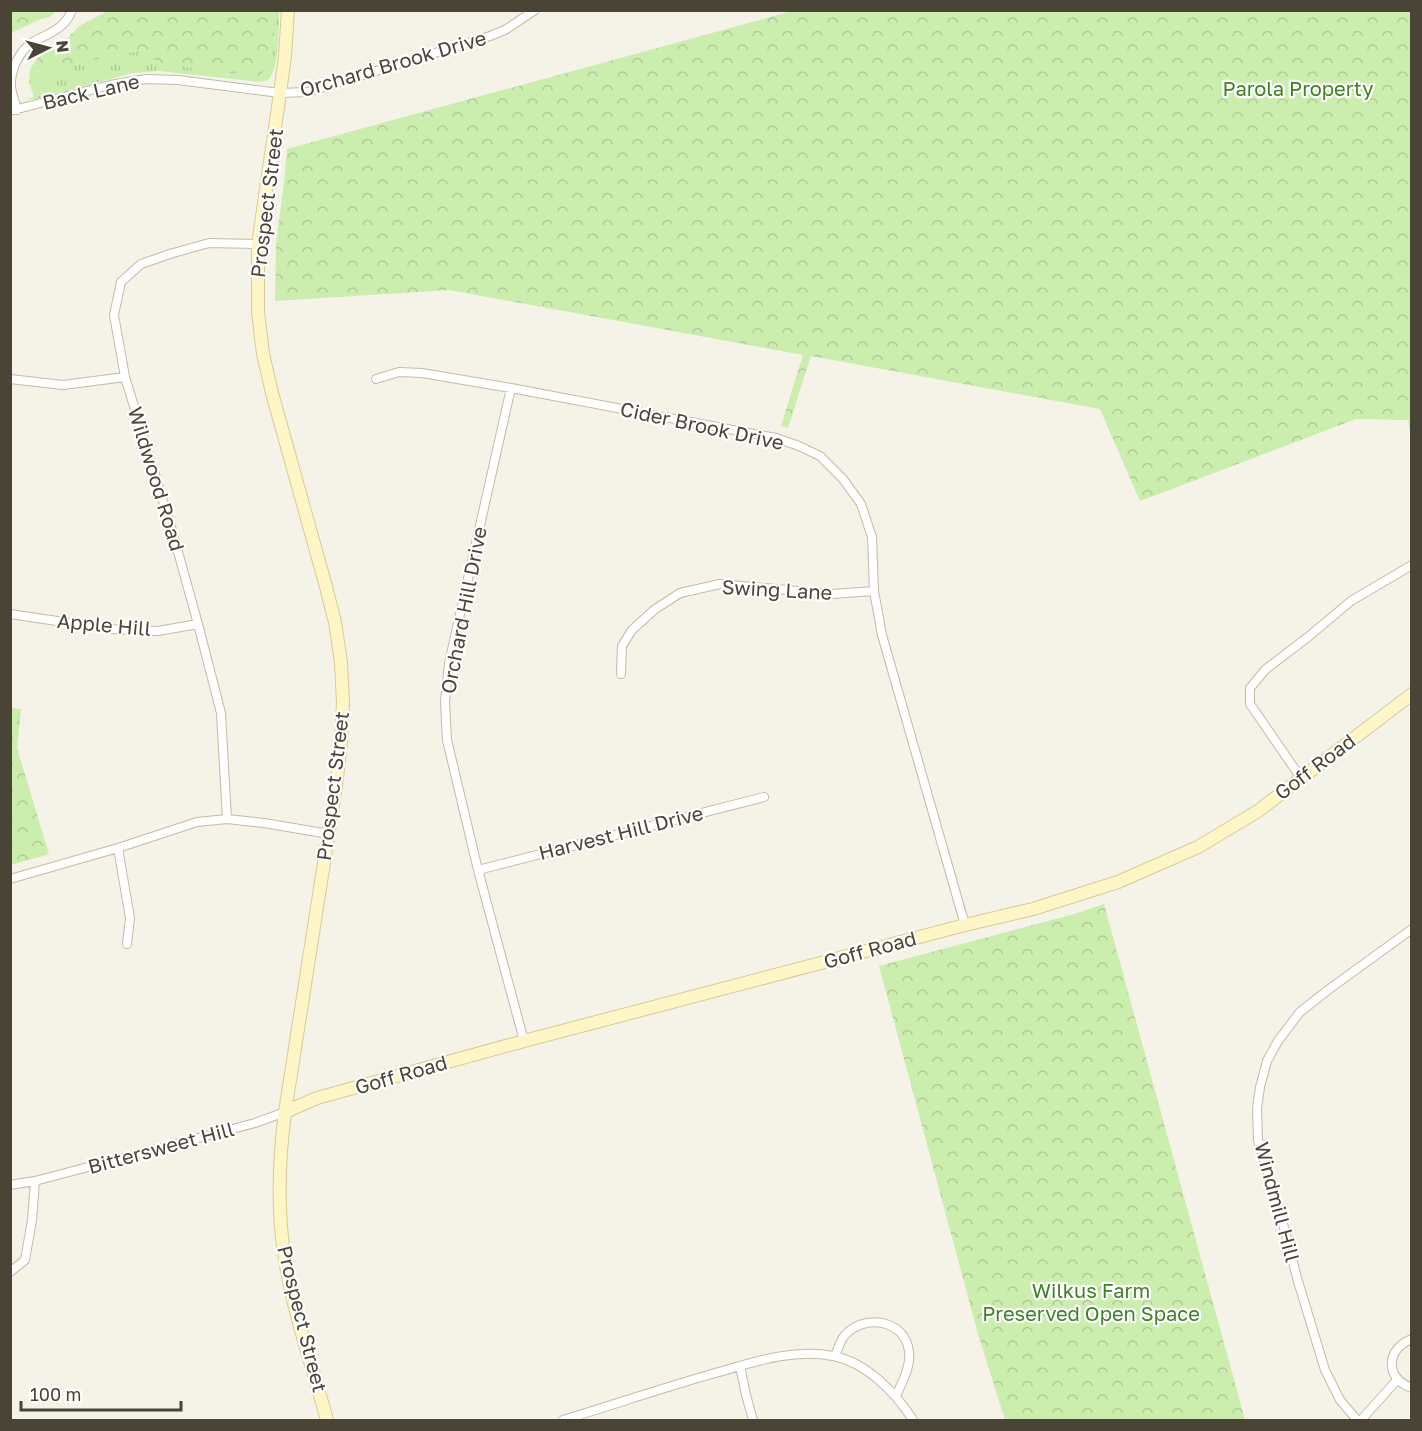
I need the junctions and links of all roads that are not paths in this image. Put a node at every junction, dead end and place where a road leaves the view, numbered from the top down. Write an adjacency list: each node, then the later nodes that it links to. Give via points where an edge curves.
1 (72, 10): 5 (street, via 66,22 27,47 17,59 12,78)
2 (288, 10): 4 (main road, Prospect Street)
3 (535, 10): 4 (street, Orchard Brook Drive, via 490,36 321,89)
4 (280, 93): 5 (street, Back Lane, via 146,79); 6 (main road, Prospect Street)
5 (14, 110)
6 (258, 244): 7 (street, Wildwood Road, via 209,243 172,253 141,264 121,282 114,315); 20 (main road, Prospect Street, via 258,312 267,373 330,603 341,662 341,743)
7 (125, 376): 8 (street, via 63,385); 14 (street, Wildwood Road)
8 (10, 379)
9 (376, 379): 10 (street, Cider Brook Drive, via 399,372 422,373)
10 (511, 388): 12 (street, Cider Brook Drive, via 776,438 820,456 861,504 872,537); 22 (street, Orchard Hill Drive, via 449,663 445,702 447,740)
11 (1412, 565): 17 (street, via 1351,601 1266,669 1250,688 1250,704)
12 (874, 591): 15 (street, Swing Lane, via 832,594 720,584 680,593 632,630 622,646); 24 (street, Cider Brook Drive, via 882,635)
13 (10, 614): 14 (street, Apple Hill, via 111,629 158,631)
14 (198, 624): 19 (street, Wildwood Road, via 221,713)
15 (621, 674)
16 (1412, 694): 17 (main road, Goff Road)
17 (1301, 778): 24 (main road, Goff Road, via 1198,847 1118,882)
18 (764, 797): 22 (street, Harvest Hill Drive)
19 (227, 819): 20 (street); 21 (street, via 197,822)
20 (329, 834): 28 (main road, Prospect Street)
21 (118, 848): 23 (street); 26 (street, via 130,918)
22 (478, 870): 27 (street, Orchard Hill Drive)
23 (10, 879)
24 (965, 925): 27 (main road, Goff Road)
25 (1412, 930): 42 (street, Windmill Hill, via 1300,1012 1268,1061 1257,1108 1258,1140 1325,1370 1340,1400)
26 (127, 945)
27 (524, 1041): 28 (main road, Goff Road, via 317,1098)
28 (285, 1112): 29 (street, Bittersweet Hill); 38 (main road, Prospect Street, via 279,1189 284,1253)
29 (35, 1181): 30 (street, Bittersweet Hill); 31 (street, via 25,1260)
30 (10, 1185)
31 (10, 1272)
32 (1412, 1340): 35 (street, via 1403,1342 1393,1356 1391,1364)
33 (835, 1356): 34 (street, via 792,1354); 37 (street, via 856,1365); 37 (street, via 845,1335 858,1325 874,1321 898,1330 905,1338 909,1362)
34 (740, 1366): 39 (street); 40 (street)
35 (1397, 1380): 36 (street); 42 (street)
36 (1412, 1388)
37 (896, 1396): 41 (street)
38 (327, 1420)
39 (563, 1420)
40 (753, 1420)
41 (913, 1420)
42 (1359, 1420)

